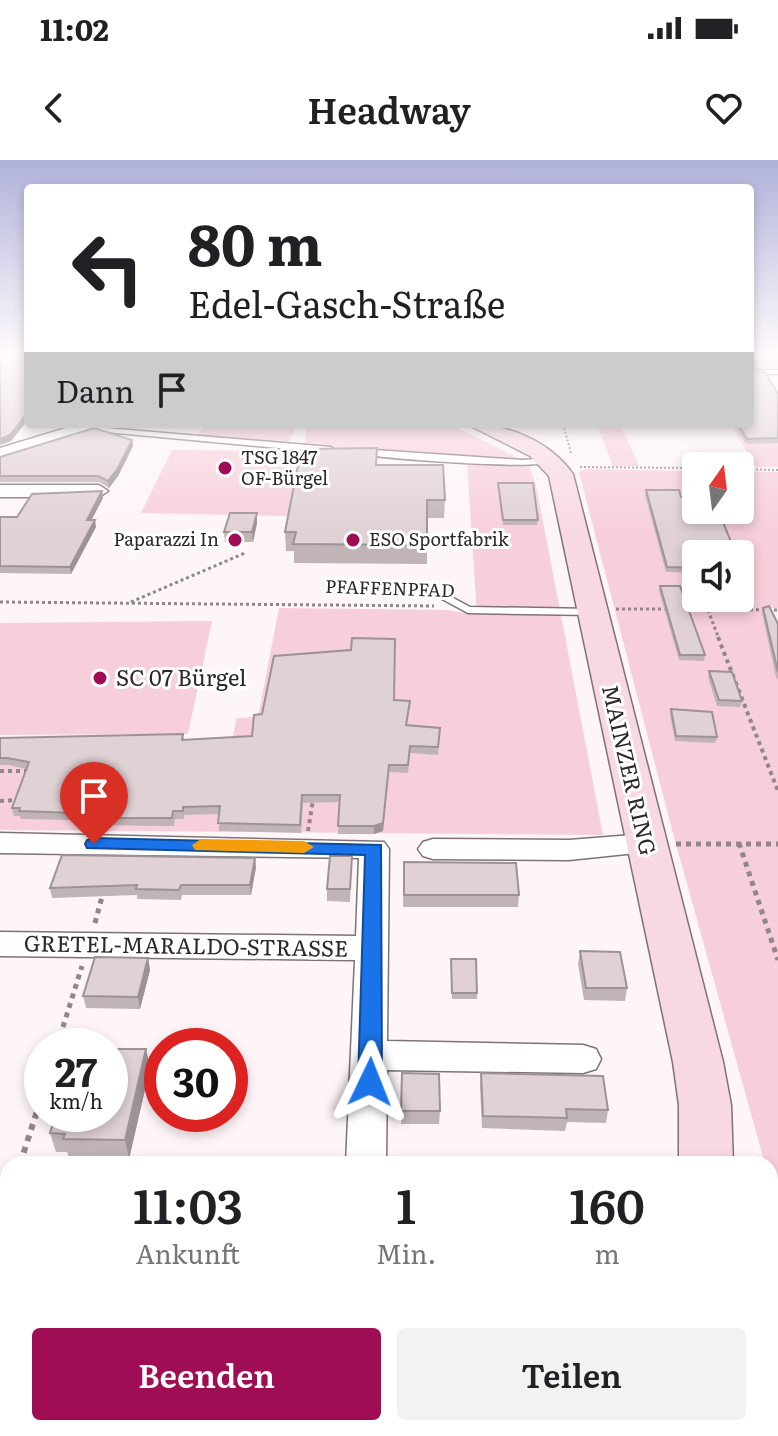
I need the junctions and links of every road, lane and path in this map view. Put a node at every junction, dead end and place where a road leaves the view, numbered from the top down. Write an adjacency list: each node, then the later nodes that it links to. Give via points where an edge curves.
1 (41, 428): 6 (street)
2 (84, 428): 6 (street)
3 (111, 428): 8 (lane)
4 (487, 428): 8 (street)
5 (563, 428): 8 (path)
6 (56, 438): 7 (street)
7 (0, 454)
8 (561, 466): 9 (path); 22 (street, MAINZER RING)
9 (682, 468)
10 (754, 469): 11 (path)
11 (778, 470)
12 (0, 491): 13 (street)
13 (99, 491)
14 (245, 553): 17 (path)
15 (446, 597): 19 (lane)
16 (0, 602): 17 (path, PFAFFENPFAD)
17 (129, 603): 19 (path, PFAFFENPFAD)
18 (682, 609): 22 (path)
19 (468, 610): 22 (lane, PFAFFENPFAD)
20 (754, 610): 21 (path)
21 (778, 610)
22 (593, 612): 32 (street, MAINZER RING)
23 (709, 612): 26 (path)
24 (35, 771): 25 (path)
25 (1, 773)
26 (778, 791)
27 (314, 794): 35 (path)
28 (31, 800): 29 (path)
29 (0, 801)
30 (0, 843): 35 (street)
31 (739, 843): 32 (path); 33 (path); 34 (path); 39 (path)
32 (645, 844): 36 (street, via 569,850); 45 (street, MAINZER RING, via 698,1062)
33 (708, 844)
34 (778, 844)
35 (306, 847): 38 (street, via 374,849)
36 (433, 849)
37 (0, 944): 38 (street, GRETEL-MARALDO-STRASSE)
38 (371, 948): 40 (street)
39 (778, 960)
40 (372, 1055): 41 (street); 44 (street)
41 (583, 1059)
42 (30, 1132): 43 (path)
43 (23, 1156)
44 (366, 1156)
45 (706, 1156)

